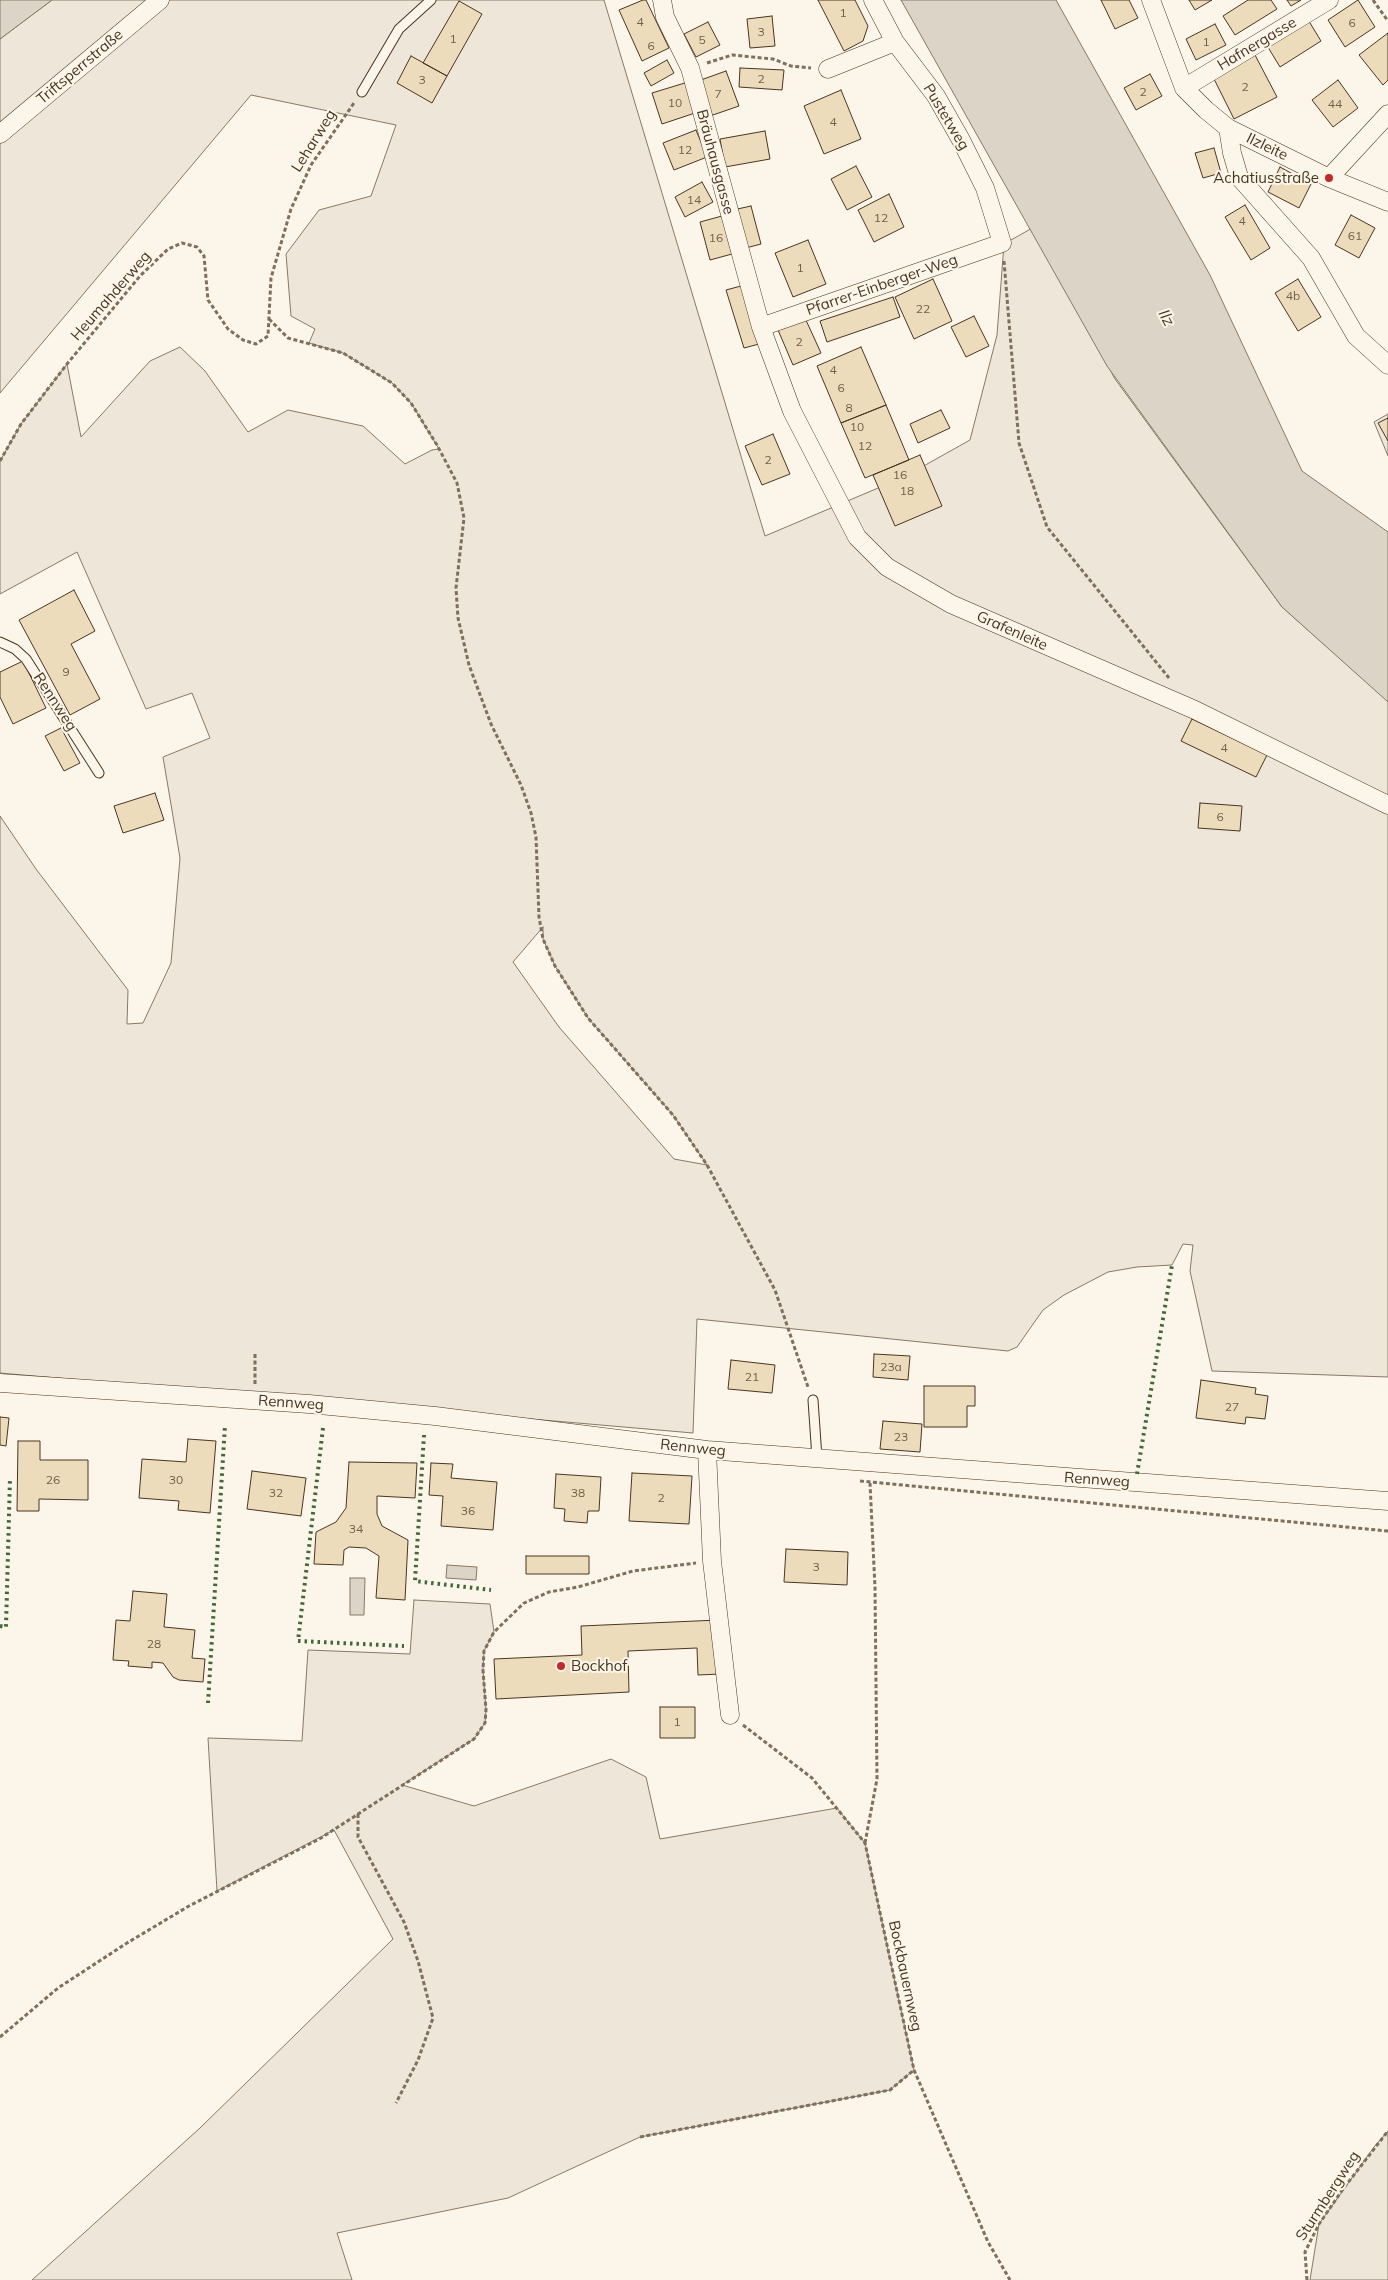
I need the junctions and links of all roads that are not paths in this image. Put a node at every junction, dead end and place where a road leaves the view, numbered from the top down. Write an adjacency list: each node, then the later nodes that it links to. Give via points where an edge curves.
1 (160, 0): 13 (street, Triftsperrstraße)
2 (431, 0): 10 (lane, via 399,29)
3 (662, 0): 17 (street, Bräuhausgasse, via 665,17 690,68)
4 (873, 0): 7 (street, Pustetweg)
5 (1151, 0): 9 (street)
6 (1329, 0): 9 (street, Hafnergasse)
7 (895, 42): 8 (street); 16 (street, Pustetweg, via 936,96 961,140 985,188)
8 (828, 69)
9 (1184, 88): 12 (street, Ilzleite)
10 (362, 92)
11 (1388, 114): 14 (street)
12 (1228, 128): 14 (street, Ilzleite); 18 (street, via 1240,177 1311,258 1356,336)
13 (0, 134)
14 (1330, 178): 15 (street, Ilzleite)
15 (1388, 202)
16 (1002, 242): 17 (street, Pfarrer-Einberger-Weg)
17 (761, 327): 21 (street, Grafenleite, via 792,412 857,537 887,567 951,604 1195,710)
18 (1388, 366)
19 (0, 642): 20 (lane, Rennweg, via 26,659)
20 (99, 773)
21 (1388, 805)
22 (0, 1382): 24 (street, Rennweg, via 435,1416)
23 (813, 1400): 25 (lane)
24 (707, 1450): 25 (street, Rennweg); 27 (street, via 712,1561)
25 (817, 1458): 26 (street, Rennweg)
26 (1388, 1502)
27 (730, 1714)

